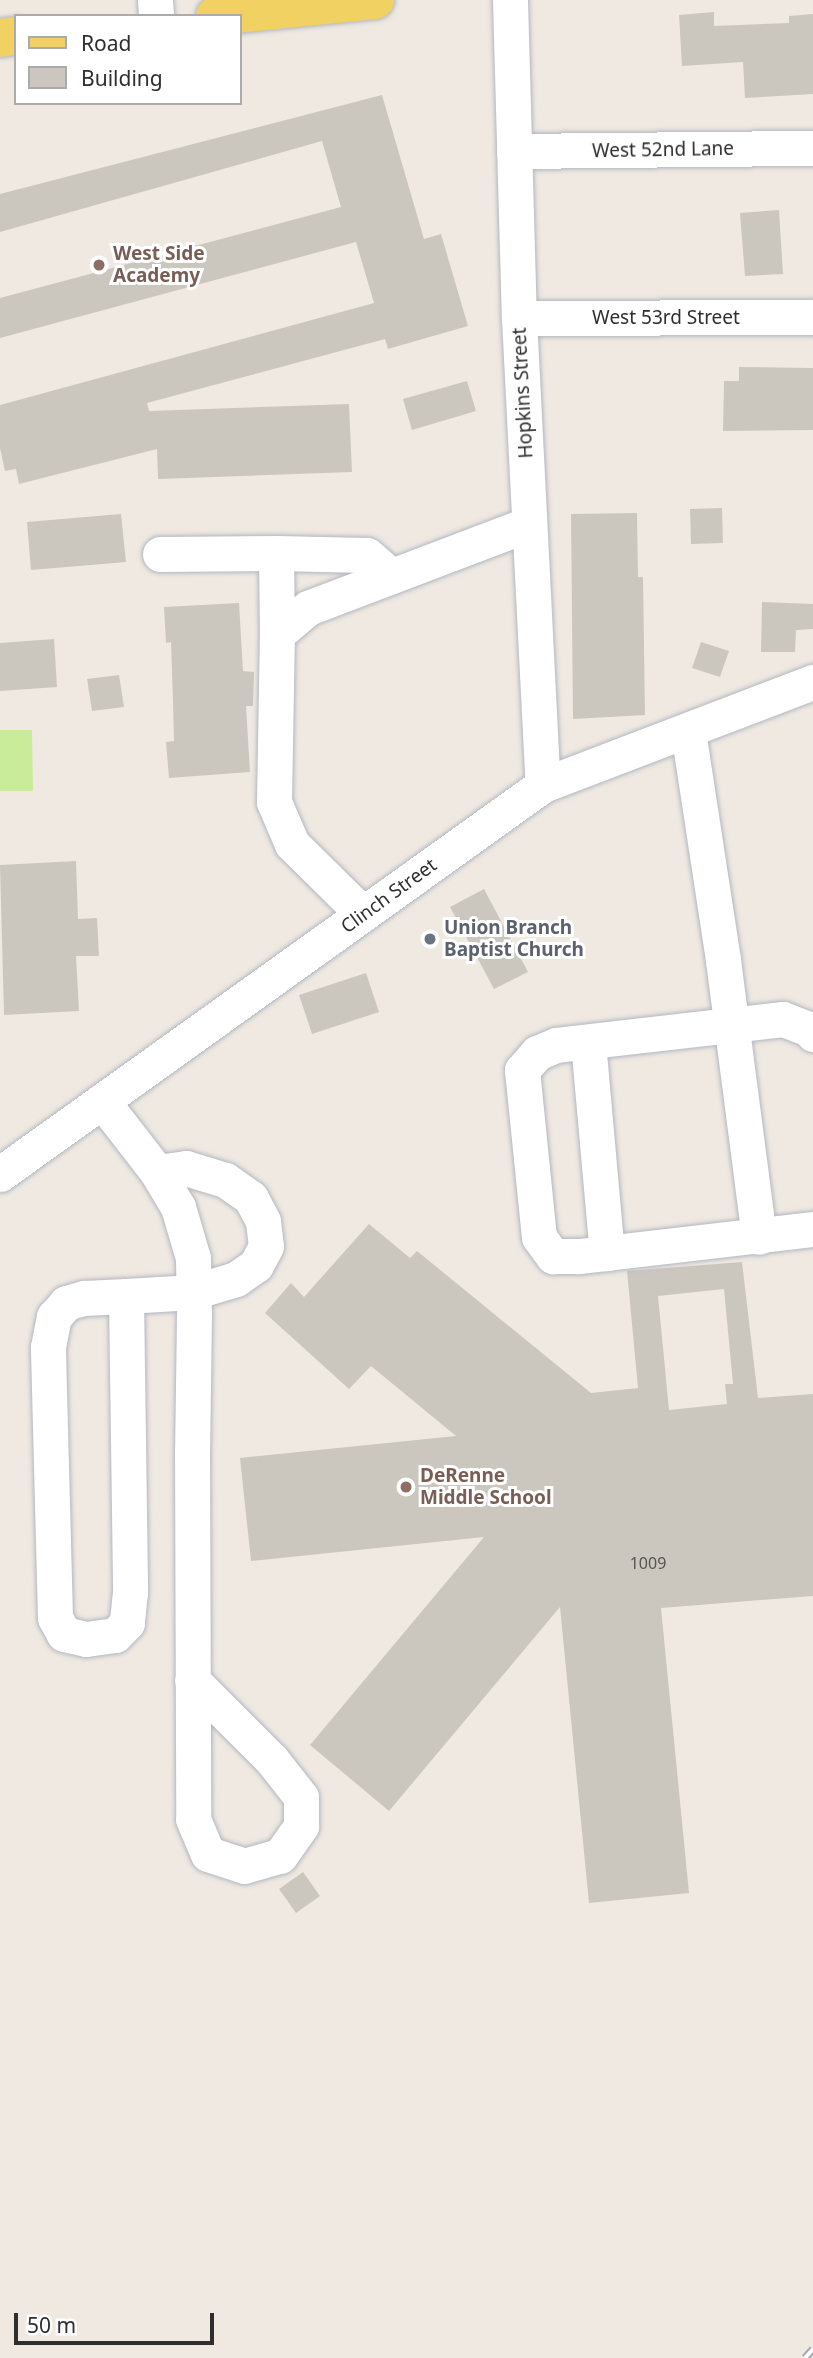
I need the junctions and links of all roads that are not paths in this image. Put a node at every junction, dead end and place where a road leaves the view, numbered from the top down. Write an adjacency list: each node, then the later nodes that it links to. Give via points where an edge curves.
1 (375, 0): 3 (main road)
2 (510, 0): 6 (street, Hopkins Street)
3 (274, 5): 4 (main road)
4 (226, 14)
5 (813, 148): 6 (street, West 52nd Lane)
6 (514, 151): 8 (street, Hopkins Street)
7 (813, 317): 8 (street, West 53rd Street)
8 (519, 318): 9 (street, Hopkins Street)
9 (529, 524): 12 (street); 16 (street, Hopkins Street)
10 (276, 553): 11 (street); 12 (street, via 368,555); 13 (street)
11 (160, 554)
12 (391, 576): 13 (street, via 308,608)
13 (277, 634): 17 (street, via 274,802 292,844)
14 (813, 682): 15 (street, Clinch Street)
15 (688, 731): 16 (street, Clinch Street); 18 (street)
16 (543, 785): 17 (street, Clinch Street)
17 (363, 914): 21 (street, Clinch Street)
18 (732, 1026): 19 (street, via 783,1019); 20 (street); 25 (street)
19 (813, 1034)
20 (587, 1042): 26 (street); 26 (street, via 556,1045 537,1053 523,1070 539,1237 553,1256)
21 (102, 1101): 22 (street); 23 (street, Clinch Street)
22 (157, 1172): 27 (street, via 178,1207 193,1258); 27 (street, via 186,1168 225,1180 251,1198 263,1221 266,1246 256,1265 236,1279)
23 (0, 1174)
24 (813, 1229): 25 (street)
25 (759, 1237): 26 (street)
26 (607, 1254)
27 (193, 1292): 28 (street); 29 (street)
28 (126, 1296): 28 (street, via 66,1303 54,1317 48,1347 55,1618 64,1633 86,1639 115,1635 127,1623)
29 (192, 1680): 29 (street, via 192,1819 208,1854 244,1866 280,1856 301,1826 301,1797 272,1760)

